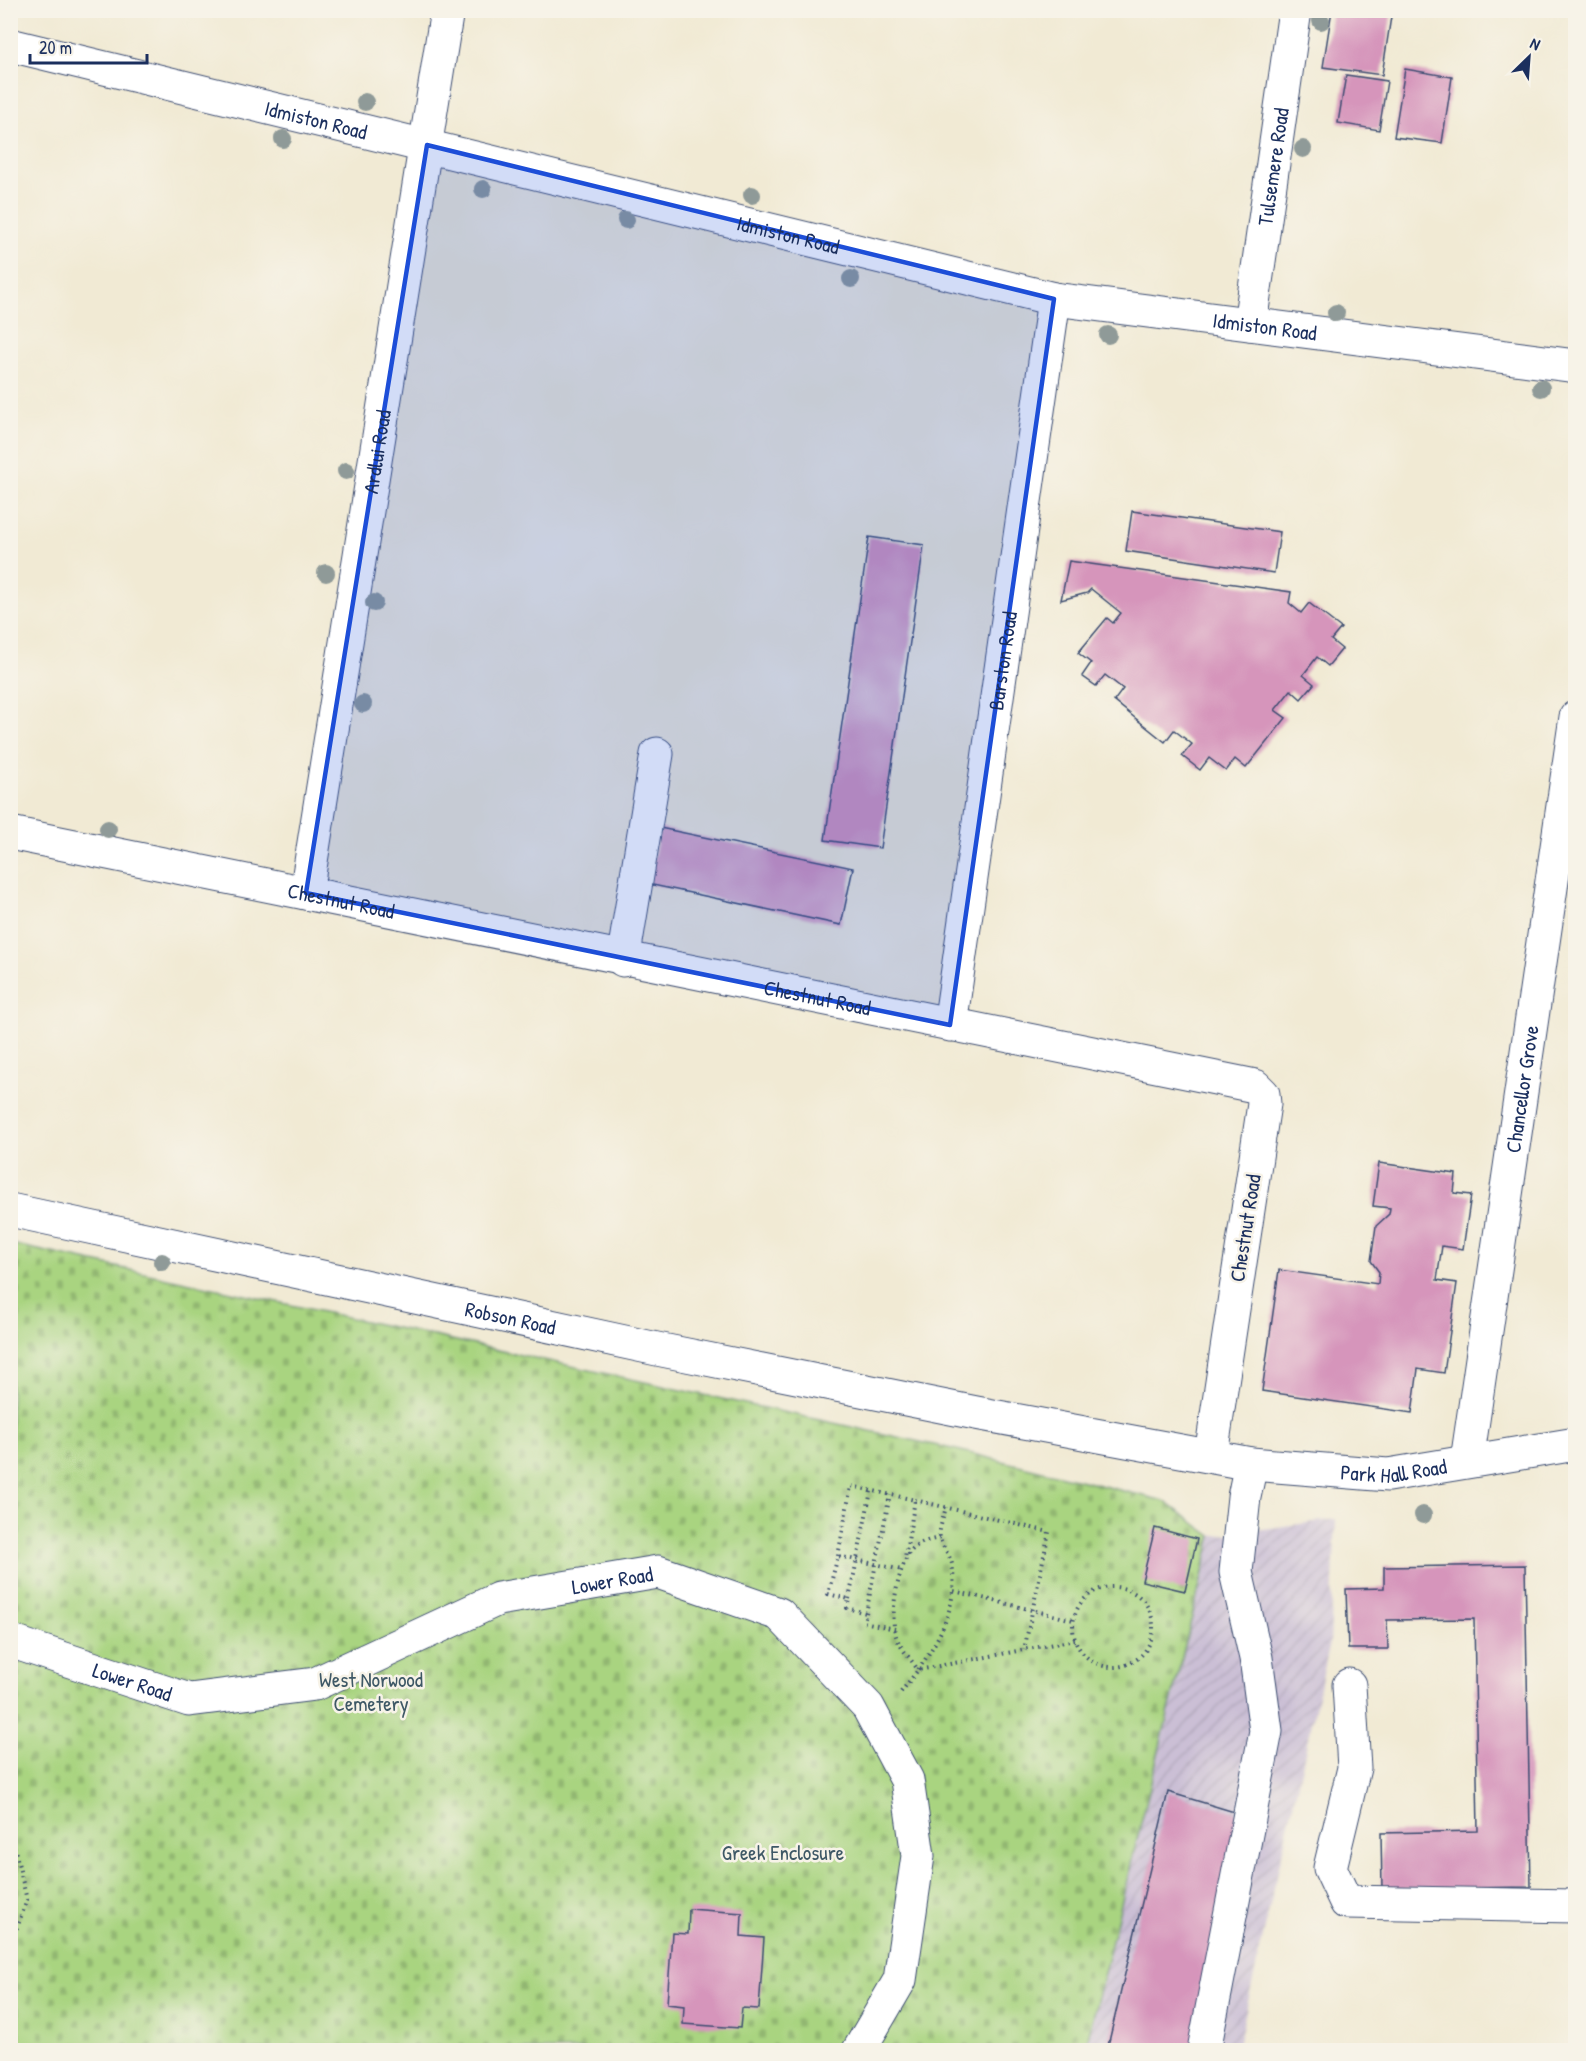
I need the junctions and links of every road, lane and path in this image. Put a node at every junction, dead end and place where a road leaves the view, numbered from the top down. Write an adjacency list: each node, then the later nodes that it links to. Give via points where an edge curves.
1 (447, 10): 4 (street, Ardlui Road)
2 (1295, 10): 6 (street, Tulsemere Road)
3 (10, 45): 4 (street, Idmiston Road)
4 (427, 145): 5 (street, Idmiston Road); 11 (street, Ardlui Road)
5 (1054, 299): 6 (street, Idmiston Road); 13 (street, Barston Road)
6 (1250, 324): 7 (street, Idmiston Road)
7 (1575, 366)
8 (1575, 717): 17 (street, Chancellor Grove)
9 (657, 754): 12 (street)
10 (10, 834): 11 (street, Chestnut Road)
11 (306, 893): 12 (street, Chestnut Road)
12 (623, 960): 13 (street, Chestnut Road)
13 (950, 1025): 16 (street, Chestnut Road, via 1255,1086 1263,1094)
14 (10, 1210): 16 (street, Robson Road, via 668,1351)
15 (1575, 1444): 17 (street, Park Hall Road)
16 (1211, 1455): 18 (street, Park Hall Road)
17 (1467, 1461): 18 (street, Park Hall Road, via 1388,1475)
18 (1251, 1464): 45 (street, via 1236,1572 1256,1658 1266,1731)
19 (871, 1491): 20 (path); 24 (path, via 851,1486); 25 (path)
20 (890, 1495): 21 (path); 27 (path)
21 (915, 1500): 22 (path); 26 (path)
22 (946, 1507): 23 (path); 31 (path, via 1049,1532)
23 (940, 1538): 26 (path, via 921,1542); 29 (path, via 952,1561)
24 (838, 1556): 25 (path); 30 (path, via 828,1594)
25 (857, 1560): 27 (path); 30 (path)
26 (904, 1562): 28 (path)
27 (877, 1564): 28 (path); 32 (path)
28 (902, 1570): 34 (path)
29 (954, 1591): 31 (path); 38 (path, via 948,1619)
30 (849, 1599): 32 (path, via 847,1608)
31 (1033, 1610): 33 (path); 37 (path)
32 (866, 1613): 34 (path, via 864,1622)
33 (1073, 1620): 35 (path); 35 (path, via 1086,1597 1111,1587 1125,1589 1146,1605 1152,1617 1150,1644 1131,1663 1118,1667 1092,1661)
34 (895, 1629): 38 (path, via 901,1647)
35 (1075, 1640): 37 (path)
36 (10, 1641): 40 (street, Lower Road, via 189,1700 315,1684 498,1599 658,1572 779,1614)
37 (1024, 1650): 38 (path)
38 (918, 1670): 40 (path, via 900,1694)
39 (1349, 1685): 42 (street, via 1354,1767 1330,1868 1346,1902)
40 (873, 1716): 44 (street, Lower Road, via 907,1780 918,1856 900,1980)
41 (10, 1829): 43 (path, via 27,1900)
42 (1575, 1906)
43 (10, 1947)
44 (860, 2050)
45 (1204, 2050)

